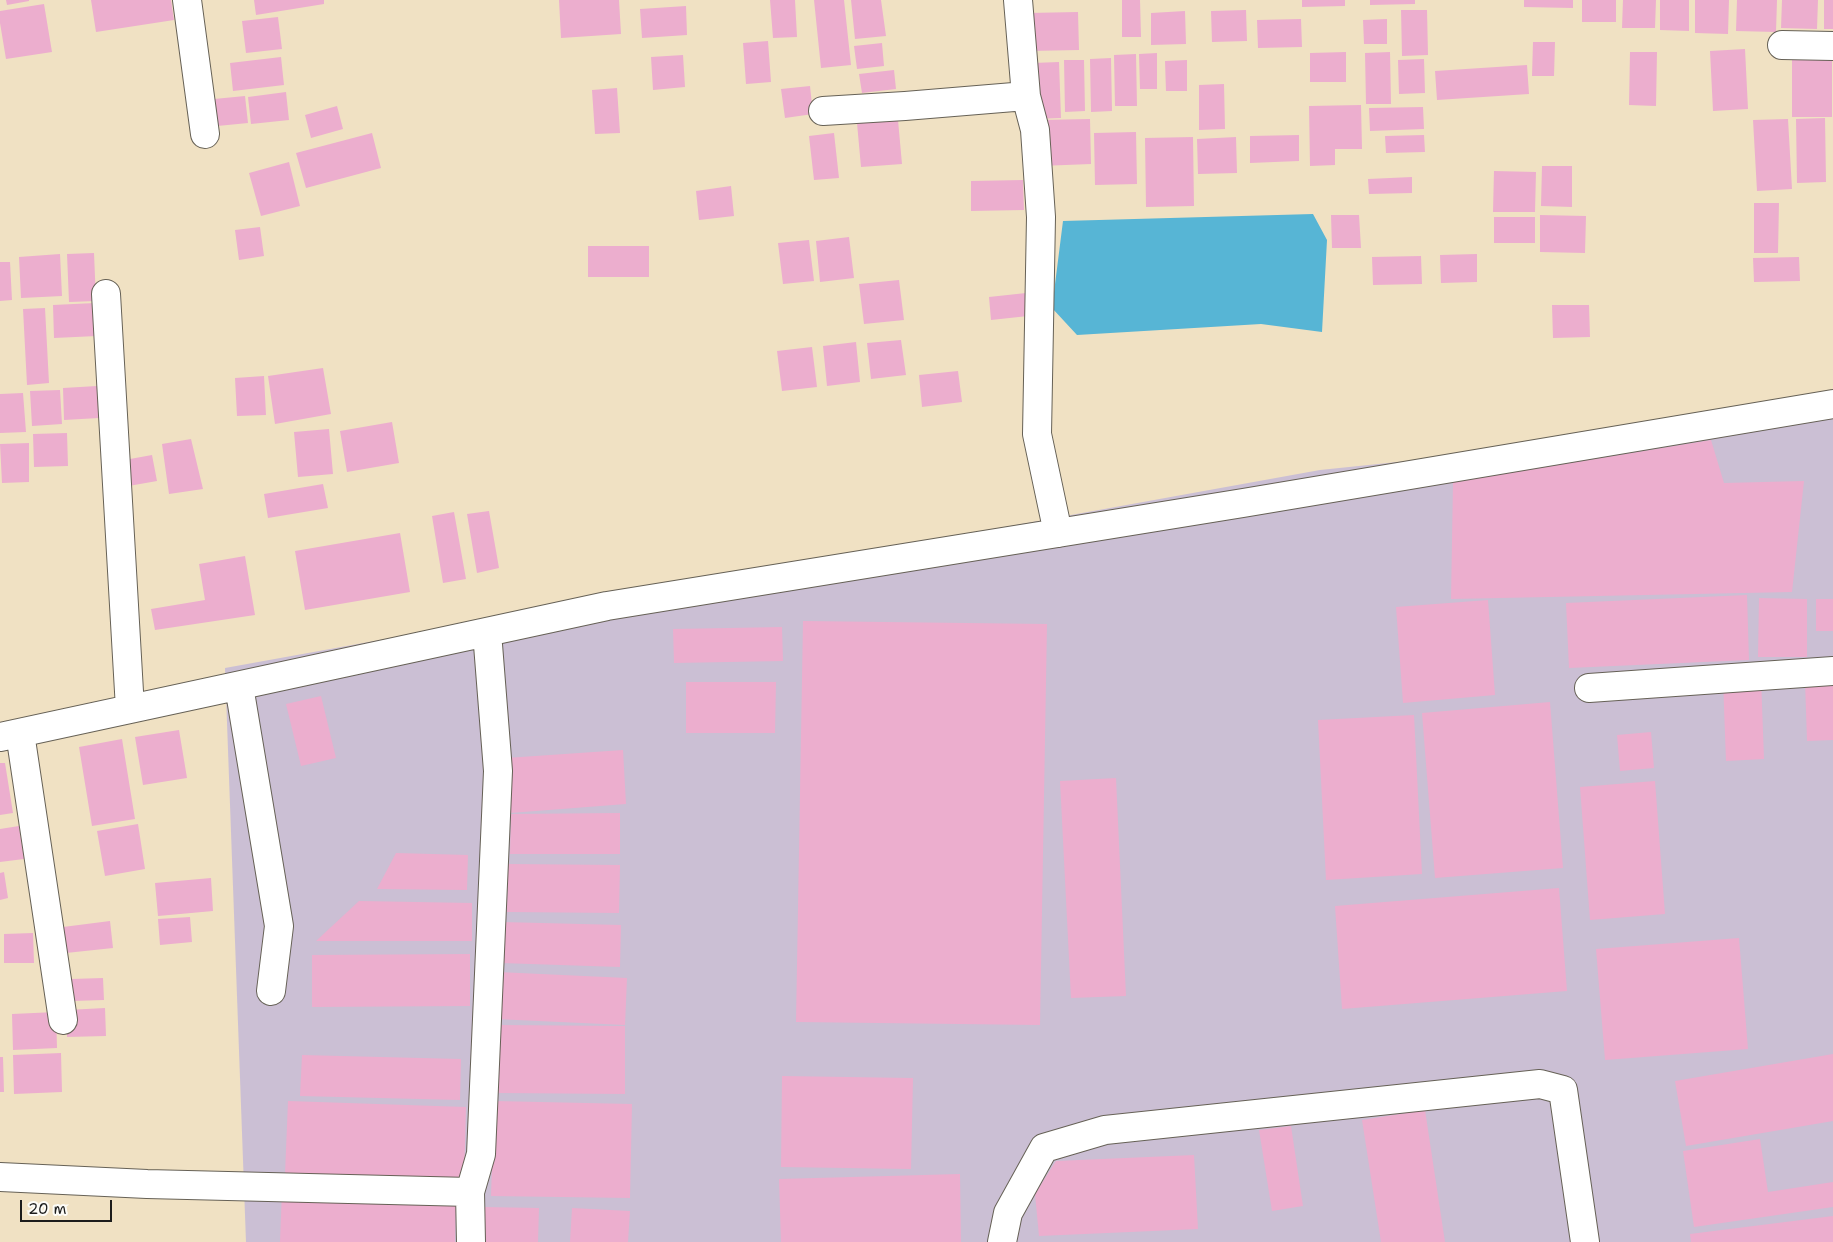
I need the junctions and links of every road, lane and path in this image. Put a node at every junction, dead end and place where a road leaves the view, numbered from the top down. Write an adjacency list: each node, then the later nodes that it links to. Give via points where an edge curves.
1 (187, 0): 7 (street)
2 (1018, 0): 5 (street)
3 (1782, 45): 4 (street)
4 (1833, 46)
5 (1026, 96): 6 (street); 10 (street, via 1035,130 1041,217 1038,434)
6 (823, 111)
7 (205, 134)
8 (106, 294): 15 (street)
9 (1833, 404): 10 (street)
10 (1058, 533): 11 (street, via 607,606)
11 (487, 632): 13 (street); 20 (street, via 498,771 481,1154)
12 (1833, 670): 14 (street)
13 (239, 686): 15 (street); 17 (street, via 279,926)
14 (1589, 688)
15 (130, 709): 16 (street)
16 (10, 735): 18 (street)
17 (271, 991)
18 (63, 1020)
19 (0, 1177): 20 (street)
20 (470, 1192): 21 (street)
21 (471, 1242)
22 (1002, 1242): 23 (street, via 1008,1213 1044,1148 1105,1130 1540,1084 1563,1090)
23 (1585, 1242)

